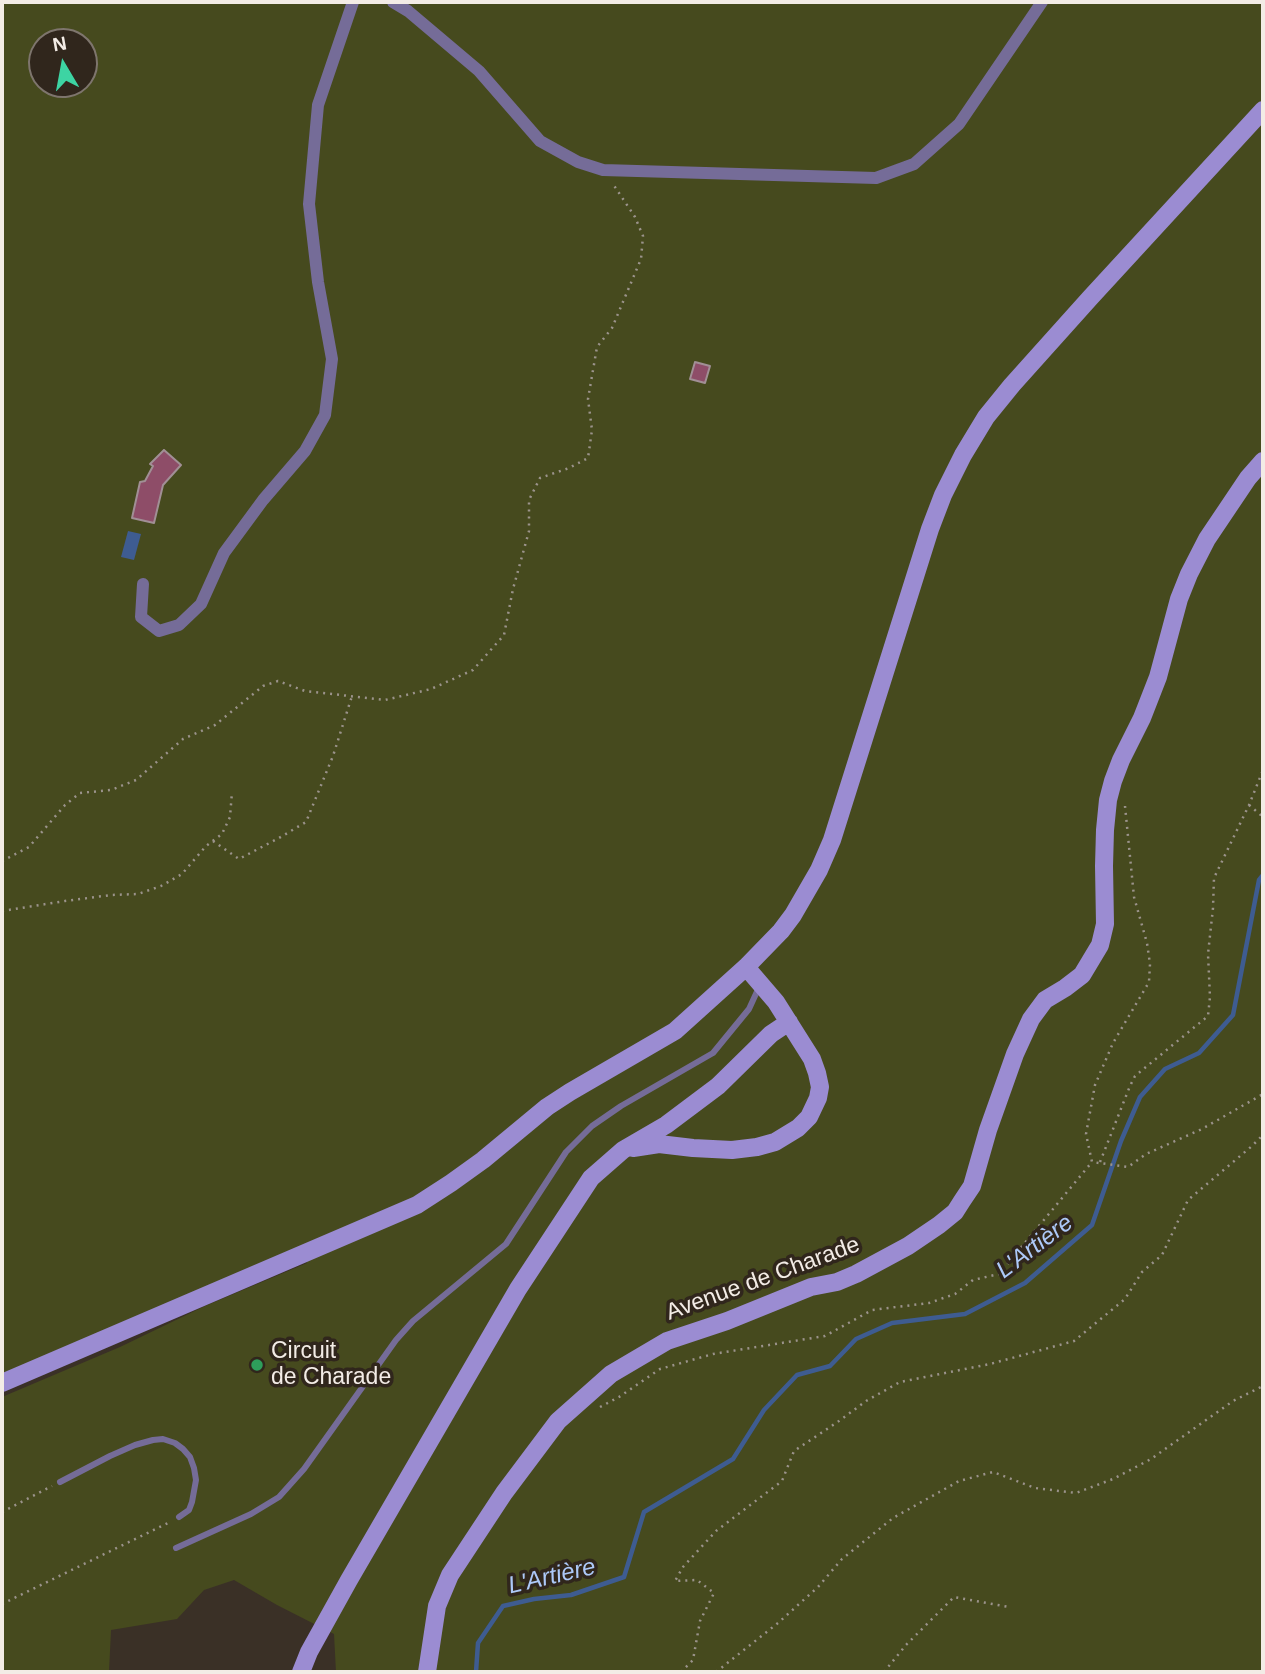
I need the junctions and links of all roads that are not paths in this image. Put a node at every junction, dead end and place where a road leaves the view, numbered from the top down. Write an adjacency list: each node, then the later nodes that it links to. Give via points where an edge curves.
1 (353, 2): 6 (street, via 318,104 309,204 332,359 326,415 306,451 224,553 201,604 179,625 159,631 141,617)
2 (393, 2): 3 (street, via 479,71 540,141 578,162 603,170 876,178 914,164 959,124)
3 (1042, 2)
4 (1263, 110): 7 (street, via 1012,386 963,455 930,529 832,840 793,915)
5 (1263, 461): 16 (street, Avenue de Charade, via 1207,539 1189,574 1158,677 1113,781 1105,830 1105,924 1100,945 1082,975 1045,1000 1031,1019 1010,1067 972,1186 955,1212 908,1246 856,1274 667,1341 611,1374 558,1422 450,1575 437,1606)
6 (143, 584)
7 (746, 967): 8 (street); 11 (street, via 675,1031 559,1099 451,1184 417,1205)
8 (761, 983): 9 (street); 14 (lane, via 749,1009 713,1053 592,1126 566,1152 506,1244 413,1321 279,1497)
9 (789, 1022): 10 (street, via 718,1086); 10 (street, via 812,1059 820,1087 809,1117 798,1128 757,1147 732,1150 659,1144)
10 (623, 1150): 15 (street, via 590,1178 518,1289 349,1580)
11 (2, 1383)
12 (60, 1482): 13 (lane, via 135,1445 163,1439 183,1449 194,1468 192,1502)
13 (179, 1517)
14 (176, 1548)
15 (301, 1672)
16 (427, 1672)

